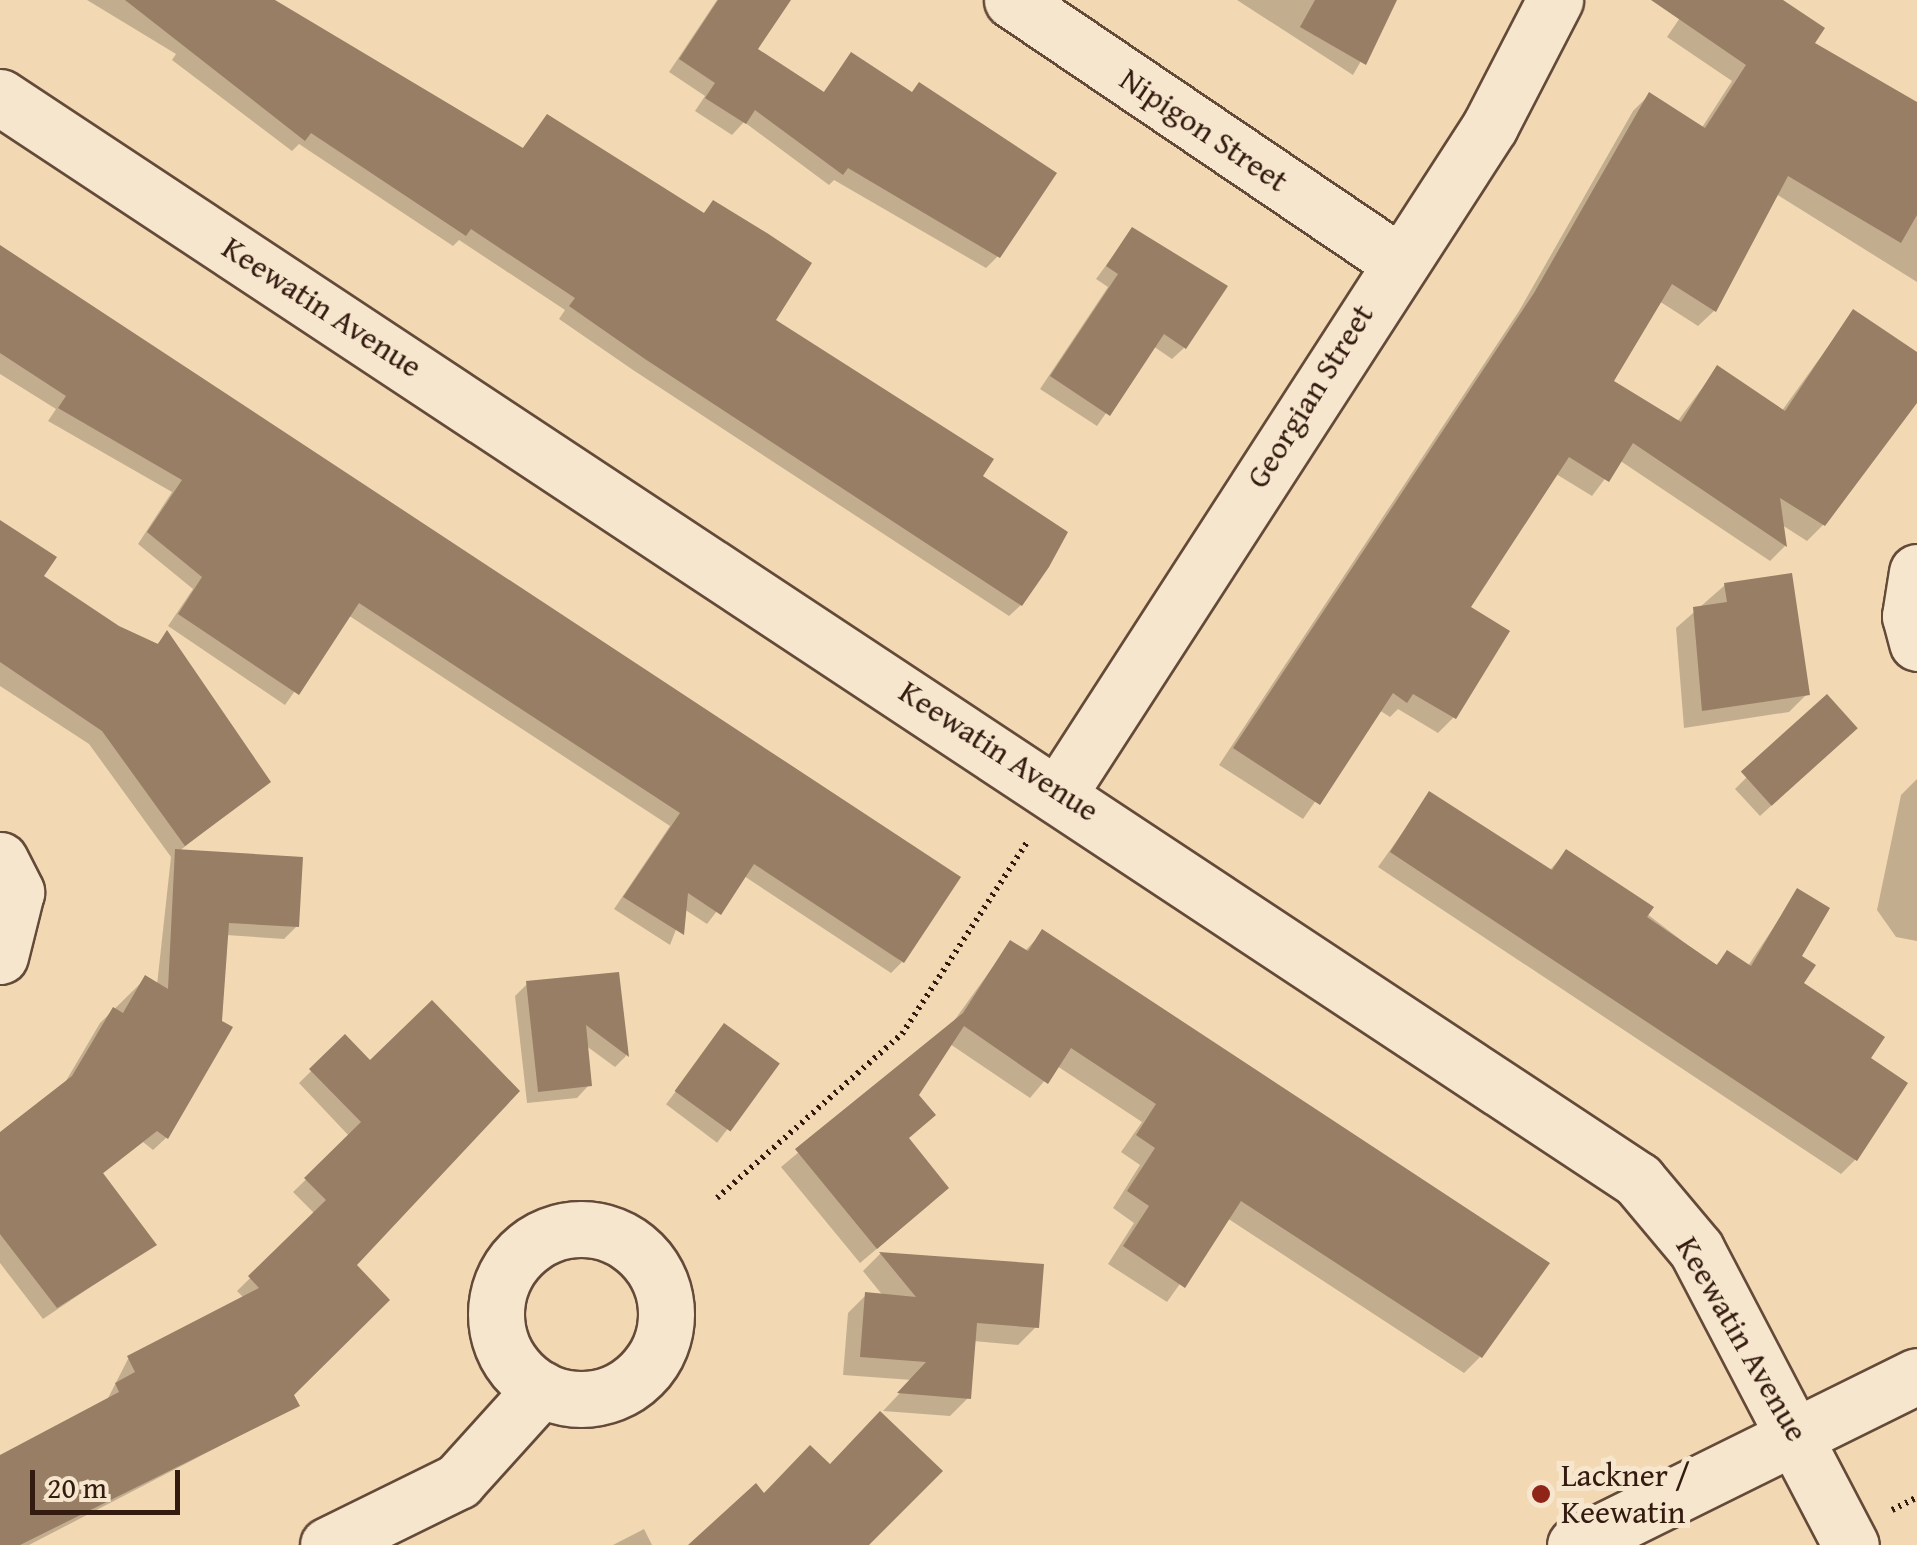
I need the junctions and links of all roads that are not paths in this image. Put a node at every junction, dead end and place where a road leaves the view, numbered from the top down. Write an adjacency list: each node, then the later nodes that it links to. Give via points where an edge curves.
1 (1012, 0): 4 (street, Nipigon Street)
2 (1555, 0): 4 (street, Georgian Street, via 1490,126)
3 (0, 97): 7 (street, Keewatin Avenue)
4 (1396, 260): 7 (street, Georgian Street)
5 (1917, 572): 6 (street, via 1910,616)
6 (1917, 643)
7 (1048, 810): 12 (street, Keewatin Avenue, via 1638,1180 1696,1249)
8 (0, 860): 9 (street, via 16,892)
9 (0, 956)
10 (1917, 1376): 12 (street)
11 (541, 1389): 13 (street, via 458,1480)
12 (1798, 1434): 14 (street); 15 (street, Keewatin Avenue)
13 (328, 1545)
14 (1575, 1545)
15 (1851, 1545)

